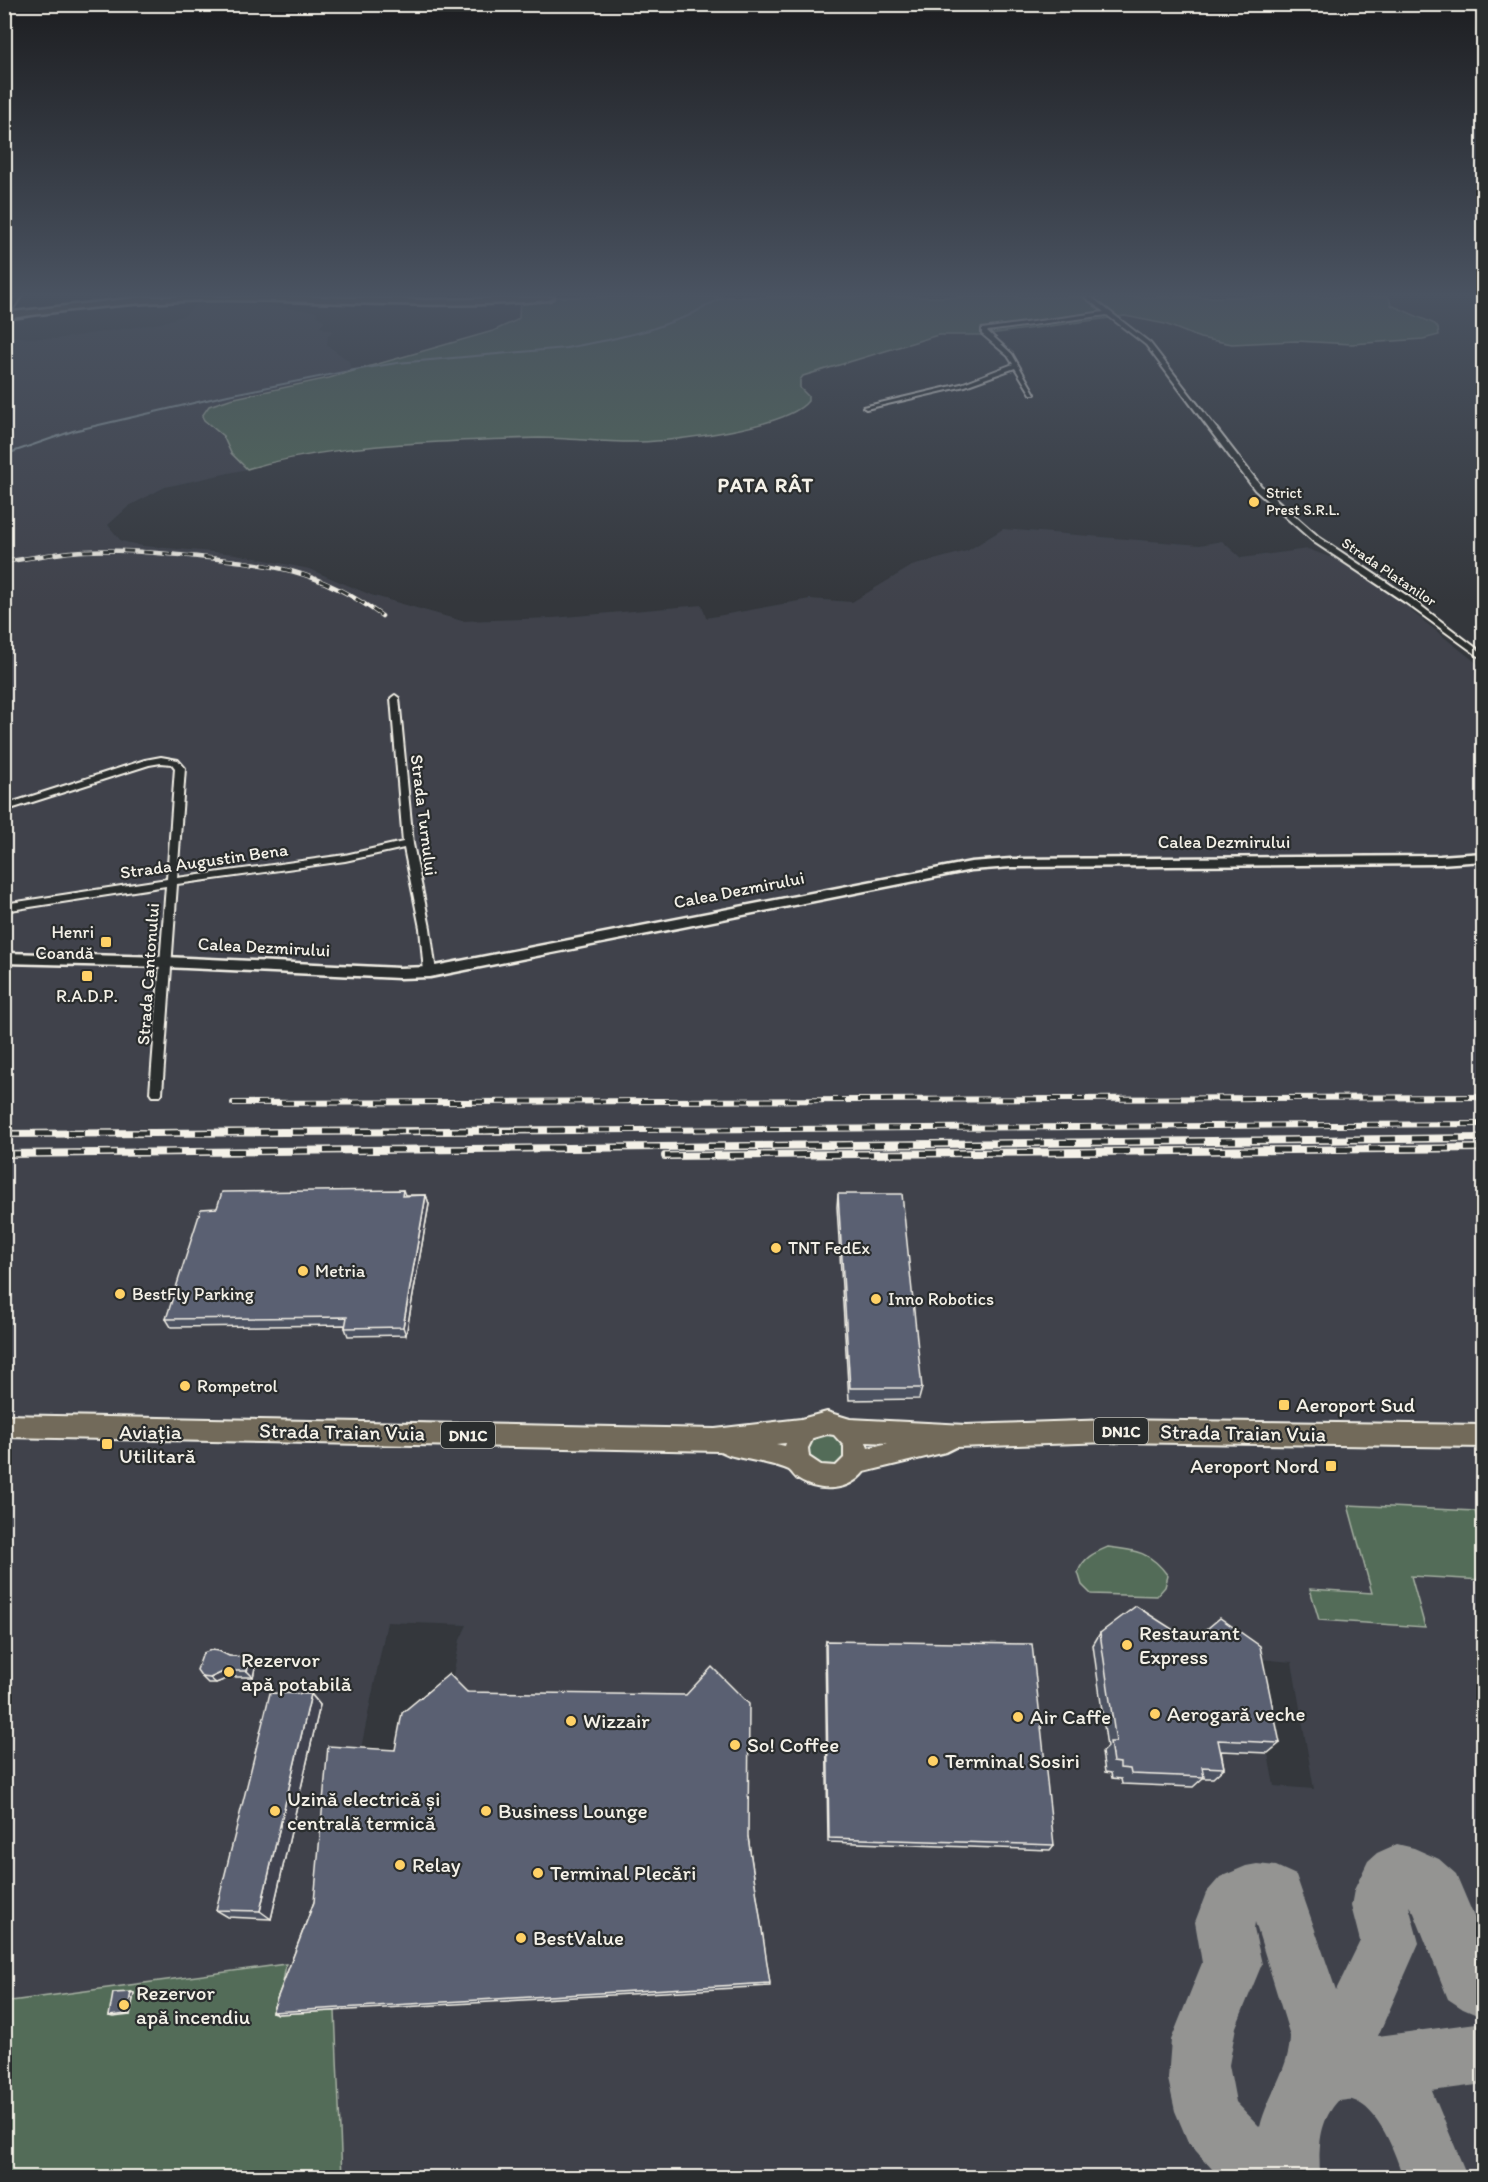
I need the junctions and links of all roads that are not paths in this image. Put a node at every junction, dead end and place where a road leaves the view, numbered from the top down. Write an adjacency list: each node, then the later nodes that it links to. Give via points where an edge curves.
1 (902, 399): 3 (street)
2 (1190, 399): 4 (street, Strada Platanilor, via 1258,488 1278,507 1317,540 1409,601)
3 (866, 407)
4 (1484, 658)
5 (394, 698): 7 (street, Strada Turnului)
6 (4, 808): 9 (street, Strada Cantonului, via 148,762 175,762 180,768)
7 (408, 844): 9 (street, Strada Augustin Bena, via 345,858); 13 (street, Strada Turnului)
8 (1484, 857): 13 (main road, Calea Dezmirului, via 971,866)
9 (170, 883): 10 (street, Strada Augustin Bena); 12 (street, Strada Cantonului)
10 (4, 908)
11 (4, 958): 12 (main road, Calea Dezmirului)
12 (165, 962): 13 (main road, Calea Dezmirului, via 399,974); 14 (street, Strada Cantonului)
13 (430, 972)
14 (156, 1093)
15 (4, 1426): 20 (main road, Strada Traian Vuia / DN1C)
16 (804, 1430): 17 (main road, Strada Traian Vuia / DN1C, via 828,1422); 20 (main road, Strada Traian Vuia / DN1C); 21 (main road, via 798,1439)
17 (847, 1430): 18 (main road, Strada Traian Vuia / DN1C); 22 (main road, via 854,1439)
18 (966, 1436): 19 (main road, Strada Traian Vuia / DN1C, via 1110,1431); 22 (main road, Strada Traian Vuia / DN1C)
19 (1484, 1436)
20 (715, 1440): 21 (main road, Strada Traian Vuia / DN1C)
21 (798, 1461): 22 (main road, Strada Traian Vuia / DN1C, via 814,1477 826,1479 849,1472)
22 (856, 1461)

